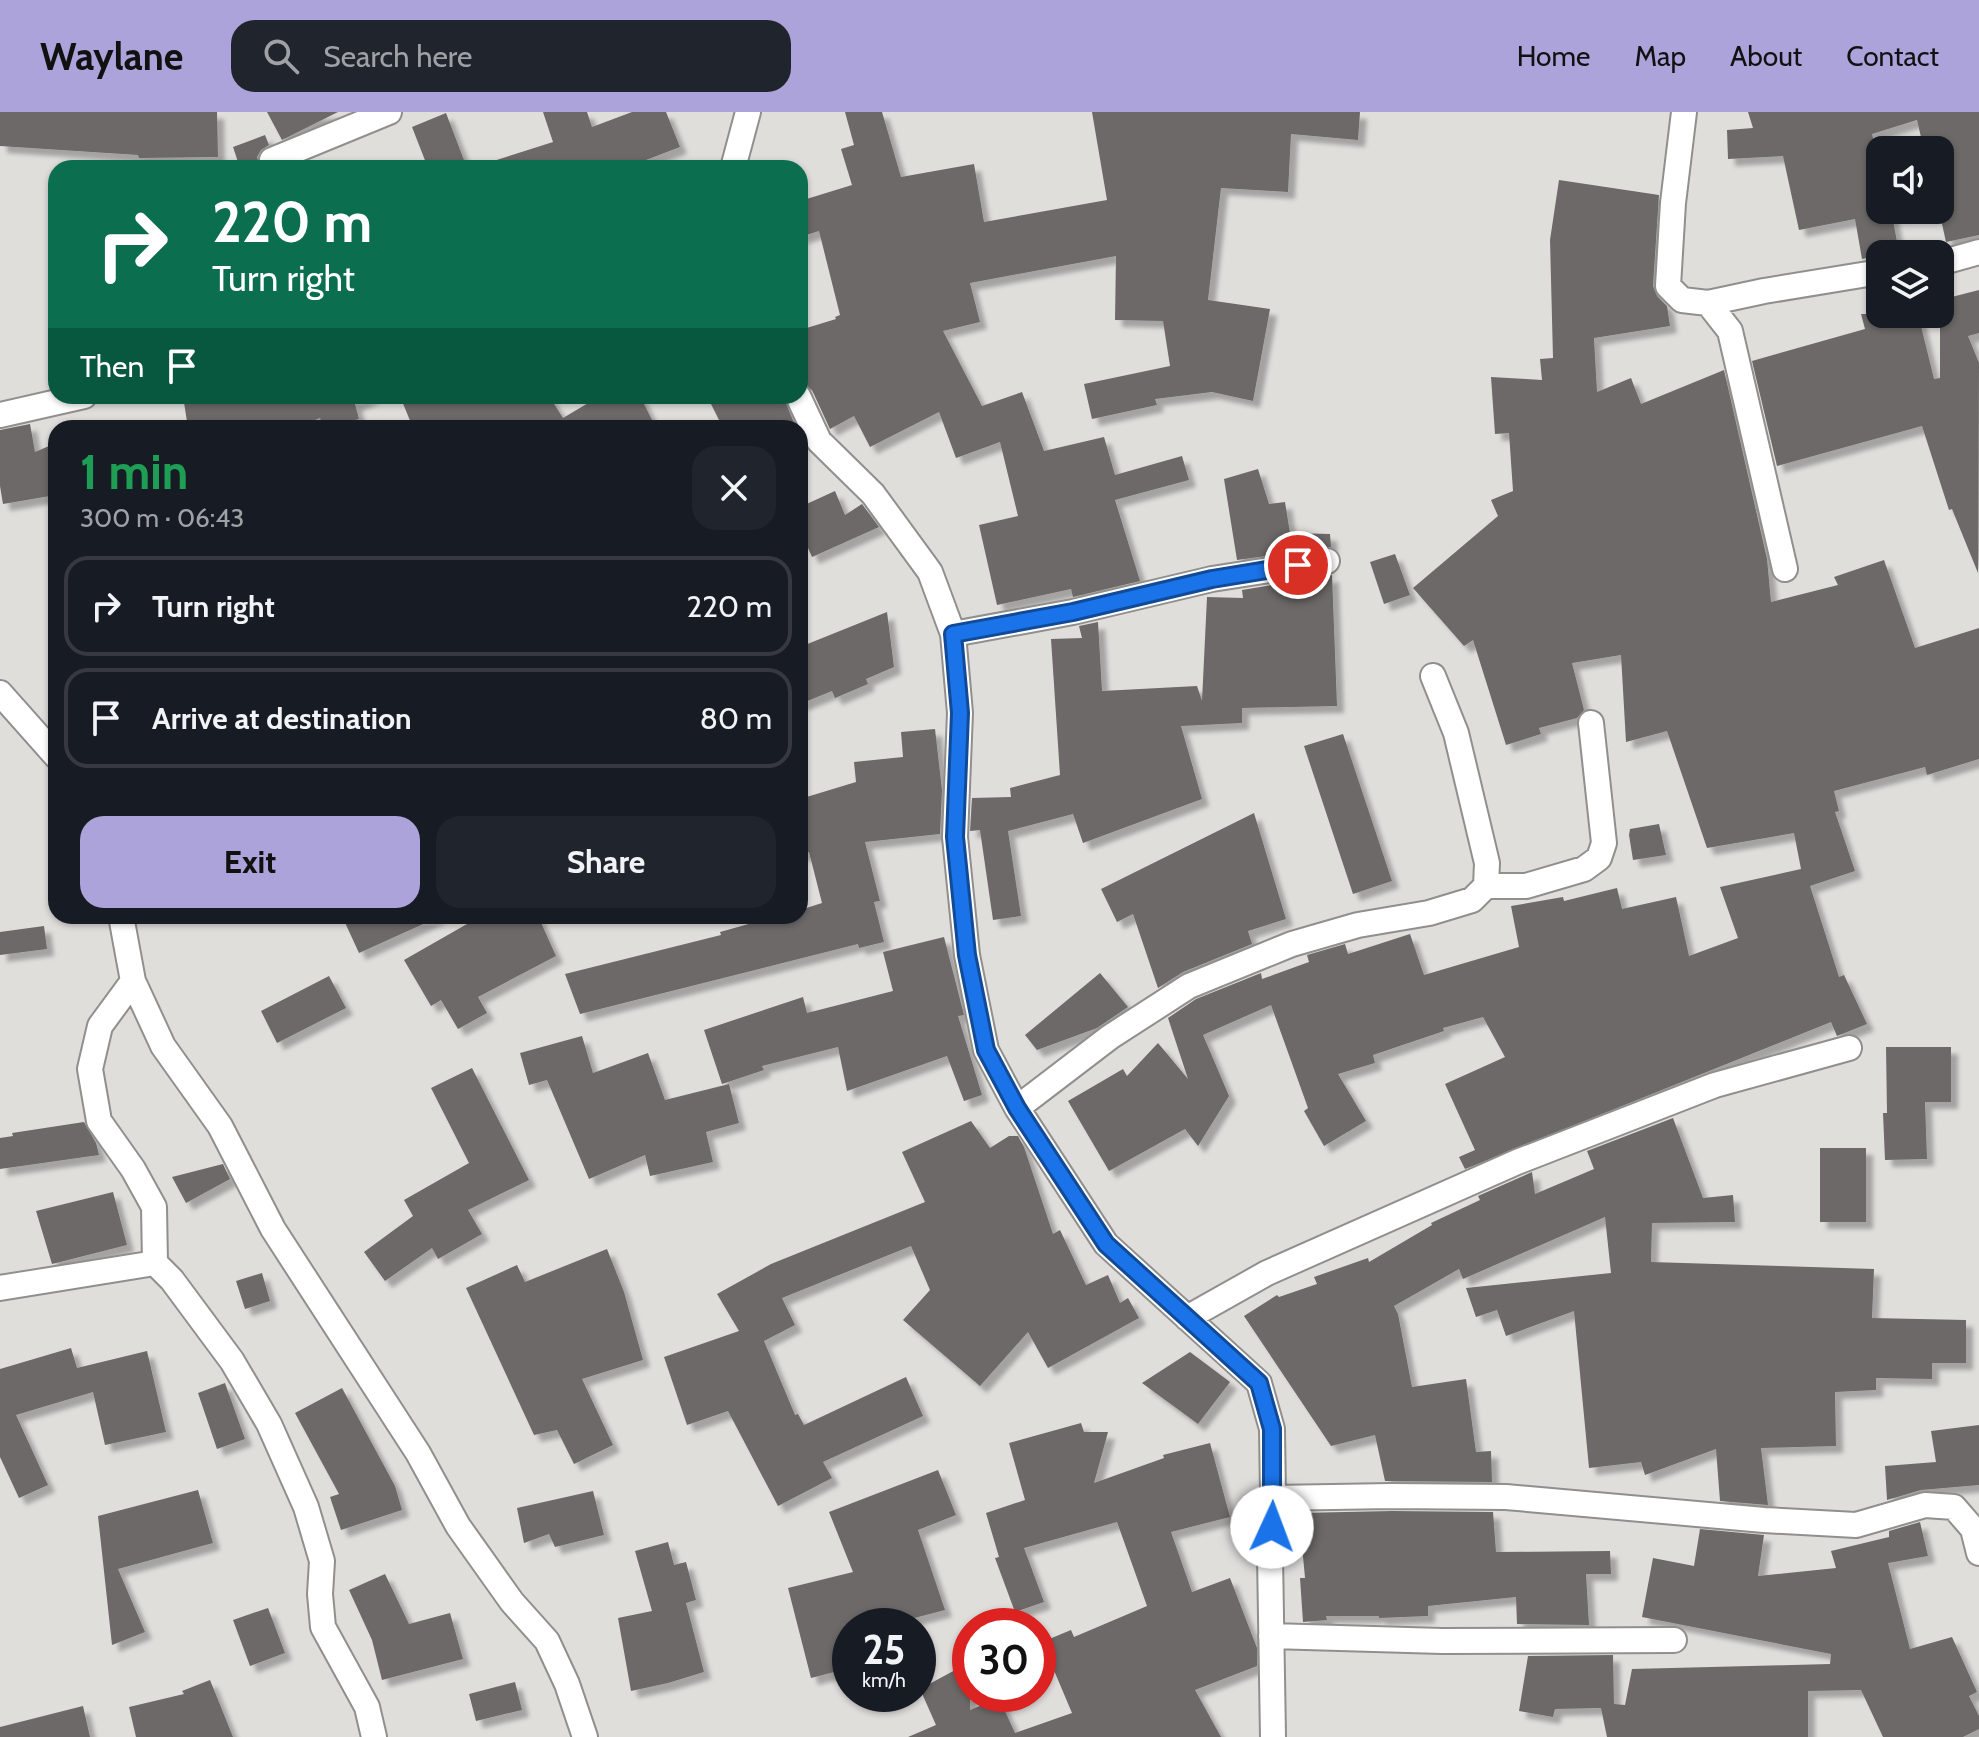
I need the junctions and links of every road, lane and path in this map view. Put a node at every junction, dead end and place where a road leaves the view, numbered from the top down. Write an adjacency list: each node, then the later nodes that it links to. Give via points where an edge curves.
1 (389, 112): 4 (street)
2 (748, 112): 5 (street)
3 (1684, 112): 9 (street, via 1668,286 1682,300)
4 (272, 160)
5 (735, 160)
6 (1979, 252): 7 (street)
7 (1954, 259)
8 (1866, 274): 9 (street)
9 (1708, 303): 14 (street, via 1730,331)
10 (49, 404): 11 (street)
11 (0, 415)
12 (810, 446): 15 (street, via 873,494 930,572)
13 (1327, 561): 15 (street, via 1212,579)
14 (1785, 569)
15 (953, 634): 24 (street, via 960,713 955,837 967,955 986,1050)
16 (1433, 676): 20 (street, via 1456,733 1487,863)
17 (0, 693): 19 (street)
18 (1591, 723): 20 (street, via 1604,843 1599,858 1584,869 1526,886)
19 (48, 747)
20 (1486, 886): 24 (street, via 1472,900 1292,944 1189,986 1110,1037)
21 (122, 924): 22 (street)
22 (133, 981): 25 (street, via 100,1026 90,1069 99,1121 154,1207); 33 (street, via 163,1046 220,1126 273,1229 418,1453 458,1526 547,1641)
23 (1849, 1048): 27 (street, via 1715,1085 1517,1162 1267,1273)
24 (1017, 1108): 27 (street, via 1106,1244)
25 (155, 1263): 26 (street); 32 (street, via 232,1361 269,1424 306,1507 322,1561 323,1627 367,1707)
26 (0, 1288)
27 (1187, 1318): 28 (street, via 1259,1383 1272,1429)
28 (1273, 1498): 29 (street, via 1506,1497 1856,1525 1925,1505 1954,1507 1973,1529); 30 (street)
29 (1979, 1553)
30 (1271, 1636): 31 (street); 34 (street)
31 (1674, 1640)
32 (374, 1737)
33 (585, 1737)
34 (1273, 1737)

